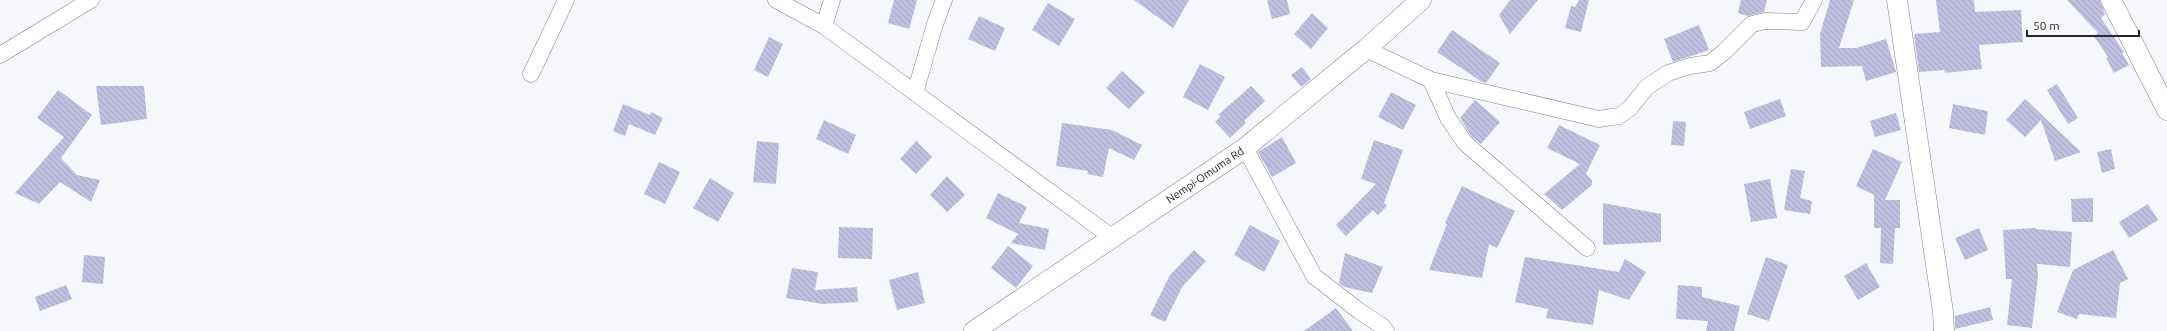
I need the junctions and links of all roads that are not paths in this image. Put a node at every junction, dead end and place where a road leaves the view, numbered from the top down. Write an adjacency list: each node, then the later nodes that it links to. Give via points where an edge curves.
1 (91, 0): 12 (street)
2 (566, 0): 13 (street)
3 (776, 0): 10 (street)
4 (832, 0): 10 (street)
5 (944, 0): 15 (street)
6 (1421, 0): 11 (street, Nempi-Omuma Rd)
7 (1814, 0): 14 (street, via 1802,22 1765,21 1752,24 1710,63 1668,73 1647,87 1630,108 1618,116 1599,119)
8 (1896, 0): 22 (street)
9 (2111, 0): 16 (street)
10 (824, 26): 15 (street)
11 (1366, 49): 14 (street); 17 (street, Nempi-Omuma Rd)
12 (0, 55)
13 (531, 74)
14 (1431, 80): 19 (street, via 1448,118 1465,143)
15 (915, 93): 18 (street)
16 (2167, 110)
17 (1245, 148): 18 (street, Nempi-Omuma Rd); 21 (street, via 1314,276)
18 (1113, 238): 20 (street, Nempi-Omuma Rd)
19 (1587, 248)
20 (974, 331)
21 (1386, 331)
22 (1944, 331)

